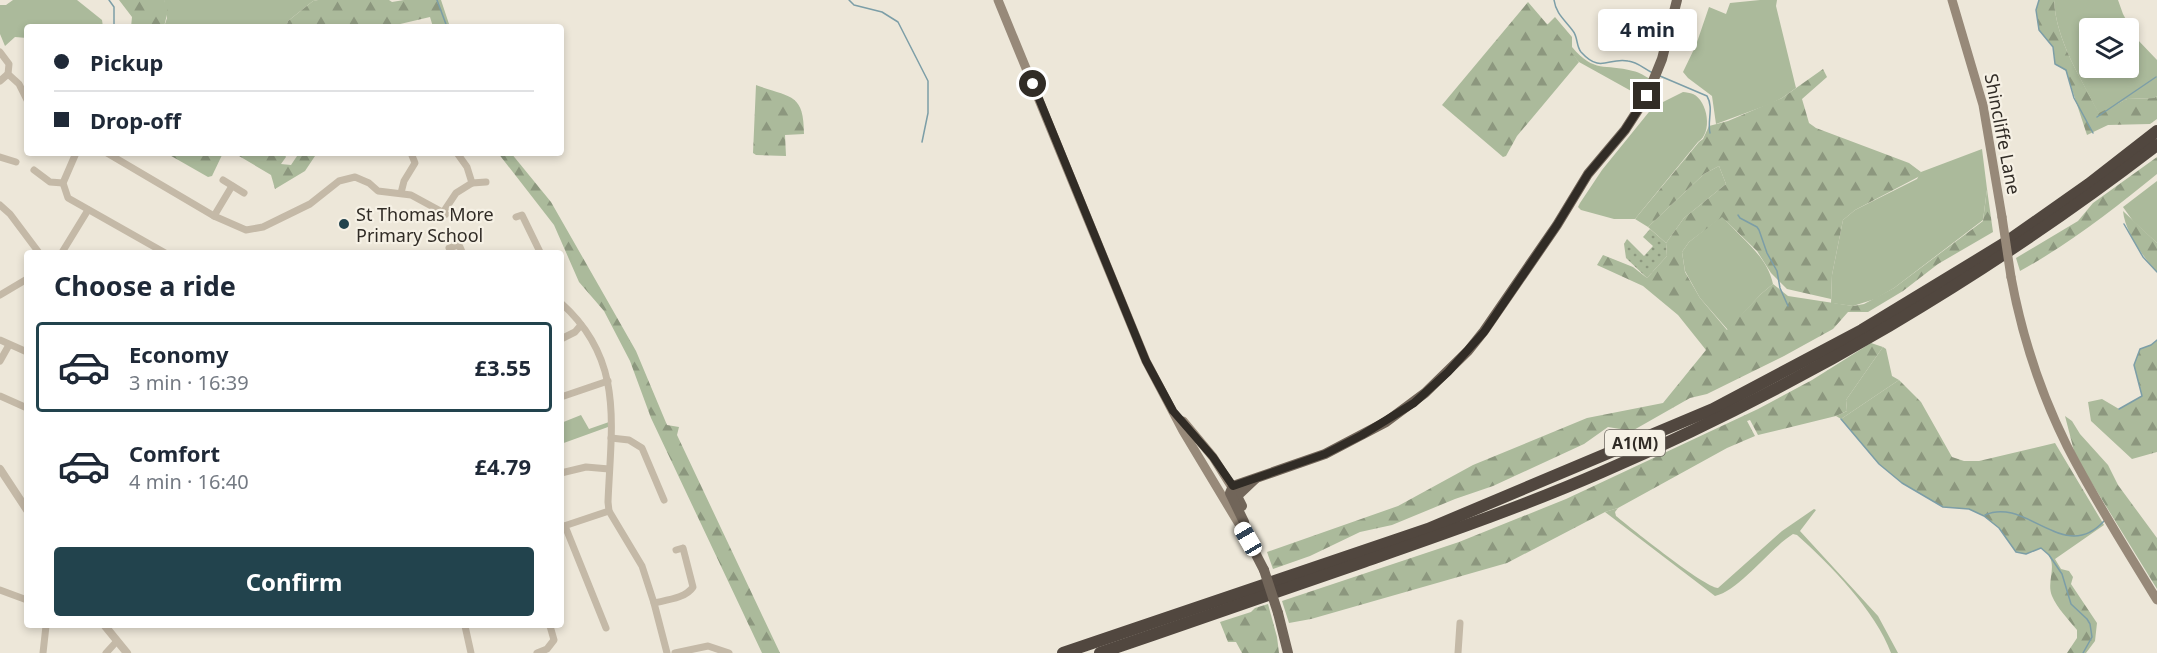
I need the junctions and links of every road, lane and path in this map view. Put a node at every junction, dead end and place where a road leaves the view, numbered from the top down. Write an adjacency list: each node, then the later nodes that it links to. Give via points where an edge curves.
1 (998, 0): 49 (main road, via 1146,361)
2 (1677, 0): 54 (main road, via 1653,84 1625,130 1588,174 1484,332 1448,372 1386,422 1325,454 1256,479)
3 (1952, 0): 66 (main road, Shincliffe Lane, bridge, via 1983,105 2011,277 2026,343 2053,416 2077,466)
4 (0, 52): 5 (street, via 9,64)
5 (9, 74): 6 (street); 7 (street)
6 (0, 81)
7 (24, 93)
8 (2157, 131): 83 (highway, A1(M), via 2005,243 1862,330 1713,409 1428,529)
9 (2157, 146): 84 (highway, A1(M), via 2007,253 1851,348 1721,417 1601,472 1488,517)
10 (75, 156): 19 (street)
11 (112, 156): 28 (street)
12 (412, 156): 23 (street, via 415,163)
13 (459, 156): 20 (street)
14 (4, 159): 15 (street)
15 (16, 162)
16 (33, 171): 19 (street, via 50,182)
17 (223, 180): 21 (street)
18 (486, 182): 20 (street)
19 (63, 183): 26 (street, via 68,198)
20 (472, 183): 23 (street, via 456,193 445,213)
21 (232, 186): 22 (street); 28 (street)
22 (244, 193)
23 (401, 193): 27 (street, via 378,190 355,177 339,181)
24 (288, 203): 27 (street)
25 (0, 205): 31 (street)
26 (88, 210): 32 (street); 33 (street)
27 (293, 212): 28 (street, via 254,230 237,228)
28 (214, 216)
29 (516, 218): 35 (street, via 522,215)
30 (449, 248): 34 (street, via 459,245)
31 (37, 250)
32 (63, 250)
33 (161, 250)
34 (461, 250)
35 (539, 250)
36 (24, 281): 37 (street)
37 (0, 295)
38 (564, 306): 39 (street)
39 (581, 325): 40 (street); 45 (street, via 595,343)
40 (564, 338)
41 (0, 340): 42 (street)
42 (9, 345): 43 (street); 44 (street)
43 (24, 351)
44 (0, 361)
45 (608, 381): 47 (street); 50 (street)
46 (0, 396): 48 (street)
47 (564, 396)
48 (24, 407)
49 (1173, 411): 54 (main road, via 1213,457); 55 (main road)
50 (611, 438): 52 (street); 56 (street, via 629,440 642,448)
51 (0, 469): 57 (street)
52 (609, 469): 53 (street, via 586,467); 58 (street)
53 (564, 472)
54 (1234, 493): 55 (main road); 61 (main road); 63 (main road, via 1260,551)
55 (1221, 494): 61 (main road)
56 (664, 500)
57 (24, 505)
58 (609, 511): 59 (street); 67 (street, via 635,552)
59 (564, 527)
60 (564, 529): 73 (street)
61 (1248, 539): 63 (main road)
62 (676, 550): 67 (street, via 682,548 693,587 684,595)
63 (1264, 570): 85 (main road, bridge)
64 (0, 590): 65 (street)
65 (24, 599)
66 (2157, 600)
67 (654, 603): 80 (street)
68 (1460, 623): 86 (street)
69 (46, 628): 75 (street)
70 (107, 628): 74 (street)
71 (467, 628): 78 (street)
72 (551, 628): 79 (street, via 554,640)
73 (606, 628)
74 (117, 641): 76 (street); 77 (street)
75 (43, 653)
76 (106, 653)
77 (127, 653)
78 (471, 653)
79 (537, 653)
80 (667, 653)
81 (675, 653): 82 (street, via 701,646)
82 (729, 653)
83 (1063, 653)
84 (1100, 653)
85 (1288, 653)
86 (1458, 653)

